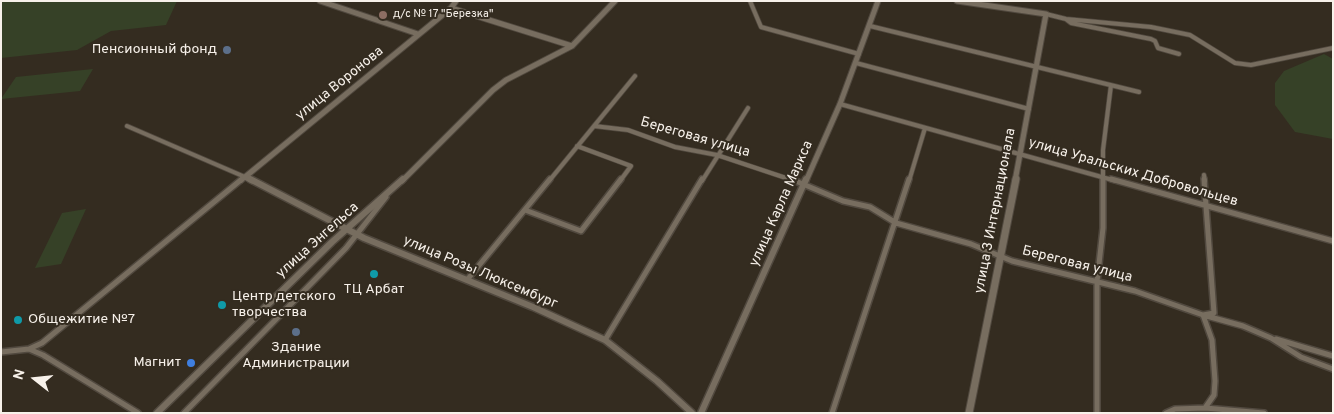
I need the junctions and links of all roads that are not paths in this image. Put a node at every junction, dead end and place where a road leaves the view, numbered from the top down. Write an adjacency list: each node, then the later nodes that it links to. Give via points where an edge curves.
1 (320, 1): 11 (street)
2 (456, 1): 7 (street, улица Воронова)
3 (615, 1): 12 (street, улица Энгельса)
4 (750, 1): 14 (street, via 761,27)
5 (878, 1): 10 (street, улица Карла Маркса)
6 (957, 1): 8 (main road)
7 (451, 8): 11 (street, улица Воронова); 12 (street)
8 (1046, 14): 9 (street); 17 (main road, улица 3 Интернационала)
9 (1066, 19): 13 (street, via 1151,27 1190,35 1235,63 1252,65); 15 (street, via 1070,23 1152,39 1158,48)
10 (870, 26): 14 (street, улица Карла Маркса); 17 (street)
11 (418, 34): 32 (street, улица Воронова)
12 (572, 46): 34 (street, улица Энгельса, via 493,90)
13 (1333, 48)
14 (860, 54): 16 (street, улица Карла Маркса)
15 (1179, 54)
16 (856, 63): 21 (street, улица Карла Маркса); 23 (street)
17 (1038, 67): 19 (street); 23 (main road, улица 3 Интернационала)
18 (635, 76): 25 (street)
19 (1111, 85): 20 (street); 31 (street)
20 (1139, 92)
21 (840, 104): 26 (street, улица Уральских Добровольцев); 33 (street, улица Карла Маркса)
22 (748, 108): 29 (street)
23 (1029, 109): 28 (main road, улица 3 Интернационала)
24 (127, 126): 32 (street)
25 (594, 126): 27 (street); 29 (street, Береговая улица, via 628,130 674,147)
26 (925, 128): 28 (street, улица Уральских Добровольцев); 37 (street)
27 (577, 146): 36 (street); 36 (street, via 631,166 581,231)
28 (1019, 153): 31 (street, улица Уральских Добровольцев); 41 (main road, улица 3 Интернационала)
29 (717, 155): 33 (street, Береговая улица); 46 (street)
30 (1204, 175): 35 (street)
31 (1104, 176): 35 (street, улица Уральских Добровольцев); 43 (street)
32 (244, 177): 38 (street, улица Розы Люксембург); 47 (street, via 42,343)
33 (805, 184): 37 (street, Береговая улица, via 843,201 870,207); 56 (street, улица Карла Маркса)
34 (390, 192): 38 (street, улица Энгельса); 39 (street, улица Энгельса)
35 (1207, 206): 40 (street, улица Уральских Добровольцев); 44 (street, via 1214,313)
36 (525, 210): 42 (street)
37 (896, 222): 41 (street, Береговая улица); 57 (street)
38 (346, 229): 39 (street, улица Розы Люксембург); 53 (street, улица Энгельса)
39 (357, 235): 42 (street, улица Розы Люксембург); 54 (street, улица Энгельса)
40 (1333, 241)
41 (1000, 254): 43 (street, Береговая улица, via 1012,261); 58 (main road, улица 3 Интернационала)
42 (467, 280): 46 (street, улица Розы Люксембург)
43 (1098, 282): 44 (street, Береговая улица, via 1135,291); 59 (street)
44 (1203, 315): 45 (street, Береговая улица); 51 (street, via 1212,340 1215,381 1214,394)
45 (1271, 338): 49 (street, Береговая улица); 50 (street, Береговая улица, via 1301,357)
46 (606, 340): 55 (street, улица Розы Люксембург, via 657,380)
47 (29, 349): 48 (street); 52 (street)
48 (1, 352)
49 (1333, 356)
50 (1333, 369)
51 (1205, 408): 60 (street, via 1175,409); 61 (street)
52 (138, 413)
53 (157, 413)
54 (184, 413)
55 (692, 413)
56 (701, 413)
57 (832, 413)
58 (969, 413)
59 (1097, 413)
60 (1166, 413)
61 (1264, 413)

